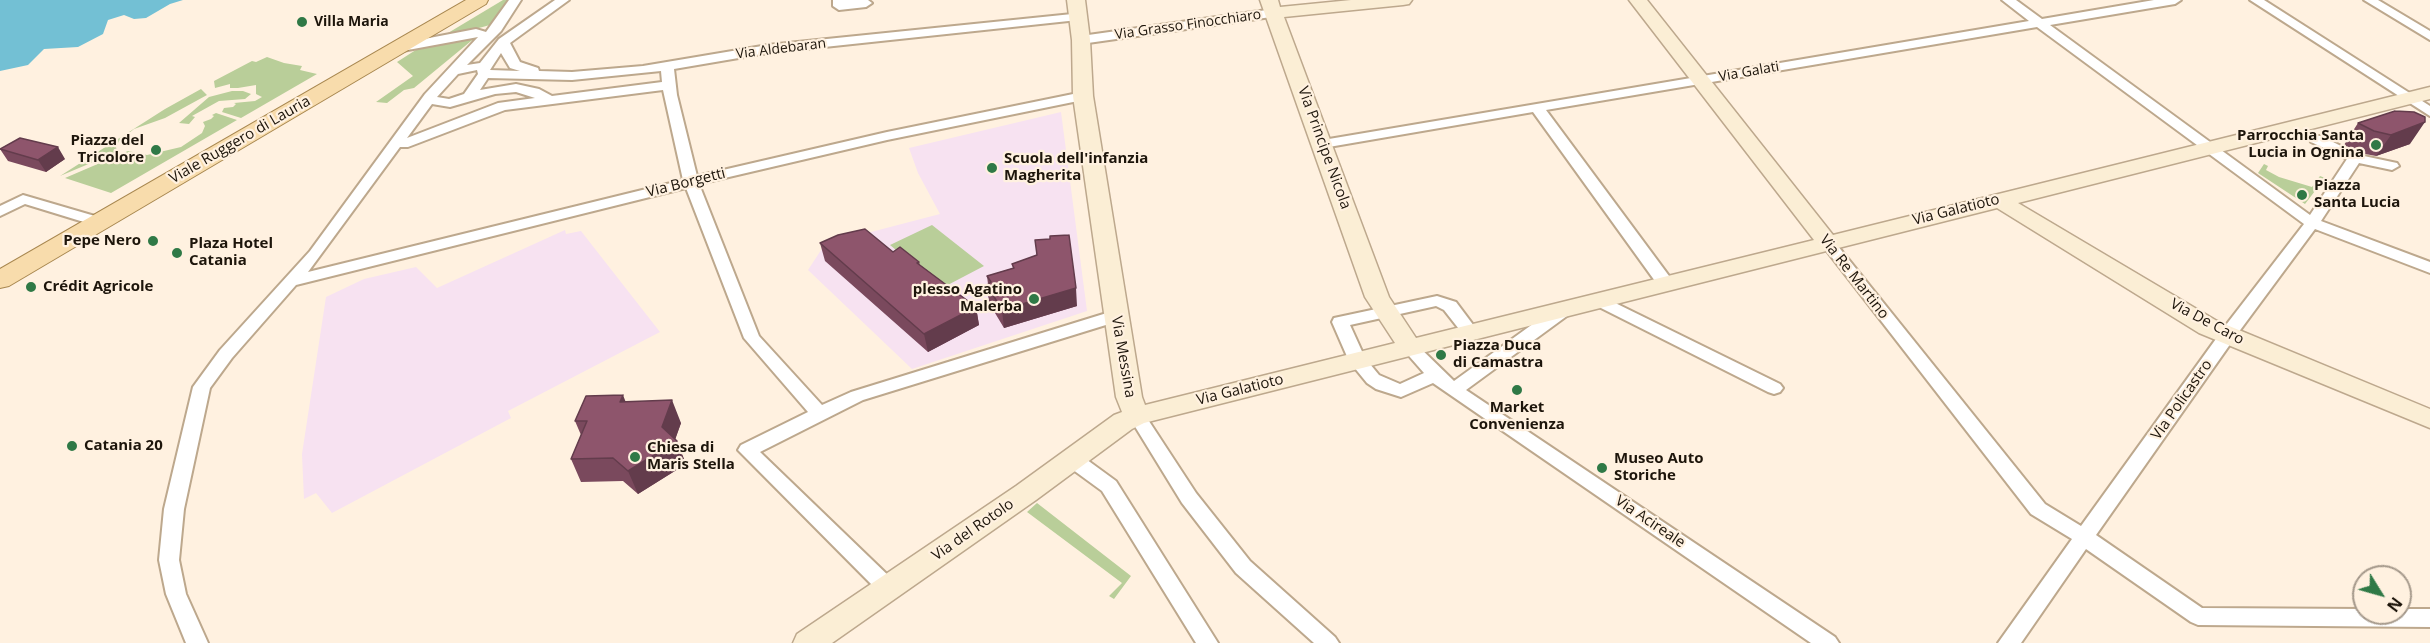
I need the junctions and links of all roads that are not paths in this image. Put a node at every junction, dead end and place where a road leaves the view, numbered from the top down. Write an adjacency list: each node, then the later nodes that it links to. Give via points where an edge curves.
1 (479, 0): 19 (main road, Viale Ruggero di Lauria)
2 (515, 0): 16 (street)
3 (563, 0): 18 (street)
4 (839, 0): 11 (street, via 839,6)
5 (1403, 0): 12 (main road, Via Grasso Finocchiaro)
6 (1638, 0): 24 (main road, Via Re Martino)
7 (2008, 0): 14 (street)
8 (2175, 0): 14 (street, Via Galati)
9 (2256, 0): 29 (street)
10 (2370, 0): 15 (street)
11 (866, 3)
12 (1272, 7): 17 (street, Via Grasso Finocchiaro); 36 (main road, Via Principe Nicola)
13 (1077, 8): 17 (main road, Via Messina); 20 (street, Via Aldebaran)
14 (2040, 23): 24 (street, Via Galati); 37 (street)
15 (2430, 36)
16 (484, 40): 19 (street, via 484,35 476,33); 21 (street)
17 (1081, 40): 27 (main road, Via Messina)
18 (503, 42): 22 (street); 23 (street, via 515,65 528,71)
19 (396, 48): 44 (main road, Viale Ruggero di Lauria)
20 (667, 66): 23 (street, Via Aldebaran); 25 (street)
21 (455, 71): 22 (street, Via Aldebaran, via 472,66); 28 (street)
22 (483, 71): 23 (street, Via Aldebaran); 30 (street)
23 (572, 76)
24 (1701, 80): 32 (street, Via Galati); 46 (main road, Via Re Martino)
25 (668, 85): 31 (street); 41 (street)
26 (2430, 93): 29 (main road, Via Galatioto)
27 (1083, 96): 41 (street, Via Borgetti); 54 (main road, Via Messina)
28 (430, 97): 30 (street, via 435,102); 39 (street)
29 (2408, 98): 33 (street); 37 (main road, Via Galatioto)
30 (464, 99): 31 (street, via 516,88); 35 (street)
31 (548, 99): 35 (street, via 503,106)
32 (1537, 108): 36 (street, Via Galati); 50 (street)
33 (2430, 112)
34 (2316, 139): 38 (street)
35 (403, 144): 39 (street)
36 (1323, 144): 52 (main road, Via Principe Nicola)
37 (2209, 147): 42 (main road, Via Galatioto); 45 (street)
38 (2355, 158): 40 (street); 45 (street, Via Policastro)
39 (383, 160): 49 (street)
40 (2392, 166)
41 (691, 182): 49 (street, Via Borgetti); 61 (street, via 752,338)
42 (1997, 199): 46 (main road, Via Galatioto); 56 (main road, Via De Caro)
43 (0, 212): 44 (street, via 23,199)
44 (100, 222): 48 (main road, Viale Ruggero di Lauria)
45 (2312, 223): 47 (street); 56 (street, Via Policastro)
46 (1828, 243): 50 (main road, Via Galatioto); 65 (street, Via Re Martino, via 2038,509)
47 (2430, 268)
48 (0, 280)
49 (292, 281): 68 (street, via 226,354 202,387 194,416 174,509 169,560 176,594)
50 (1666, 284): 51 (main road, Via Galatioto)
51 (1601, 301): 53 (main road, Via Galatioto); 60 (street)
52 (1382, 305): 55 (street, via 1437,301 1450,306); 57 (main road, Via Principe Nicola); 58 (street, via 1340,322)
53 (1565, 309): 55 (main road, Via Galatioto); 59 (street)
54 (1116, 316): 61 (street, via 857,396); 62 (main road, Via Messina, via 1129,397)
55 (1478, 332): 57 (main road, Via Galatioto)
56 (2227, 336): 63 (main road, Via De Caro); 65 (street, Via Policastro)
57 (1410, 348): 58 (main road, Via Galatioto); 59 (street, Via Acireale)
58 (1350, 363): 59 (street, via 1382,385 1401,391); 62 (main road, Via Galatioto)
59 (1444, 382): 72 (street, Via Acireale)
60 (1774, 388)
61 (819, 413): 66 (street, via 747,450)
62 (1137, 416): 64 (main road, Via del Rotolo); 71 (street, Via Messina, via 1189,498 1243,567)
63 (2430, 419)
64 (1072, 459): 66 (main road, Via del Rotolo); 70 (street, via 1109,486)
65 (2085, 538): 67 (street, Via Re Martino, via 2198,616); 73 (street, Via Policastro)
66 (888, 588): 69 (main road, Via del Rotolo)
67 (2430, 618)
68 (197, 643)
69 (808, 643)
70 (1206, 643)
71 (1328, 643)
72 (1828, 643)
73 (2010, 643)

